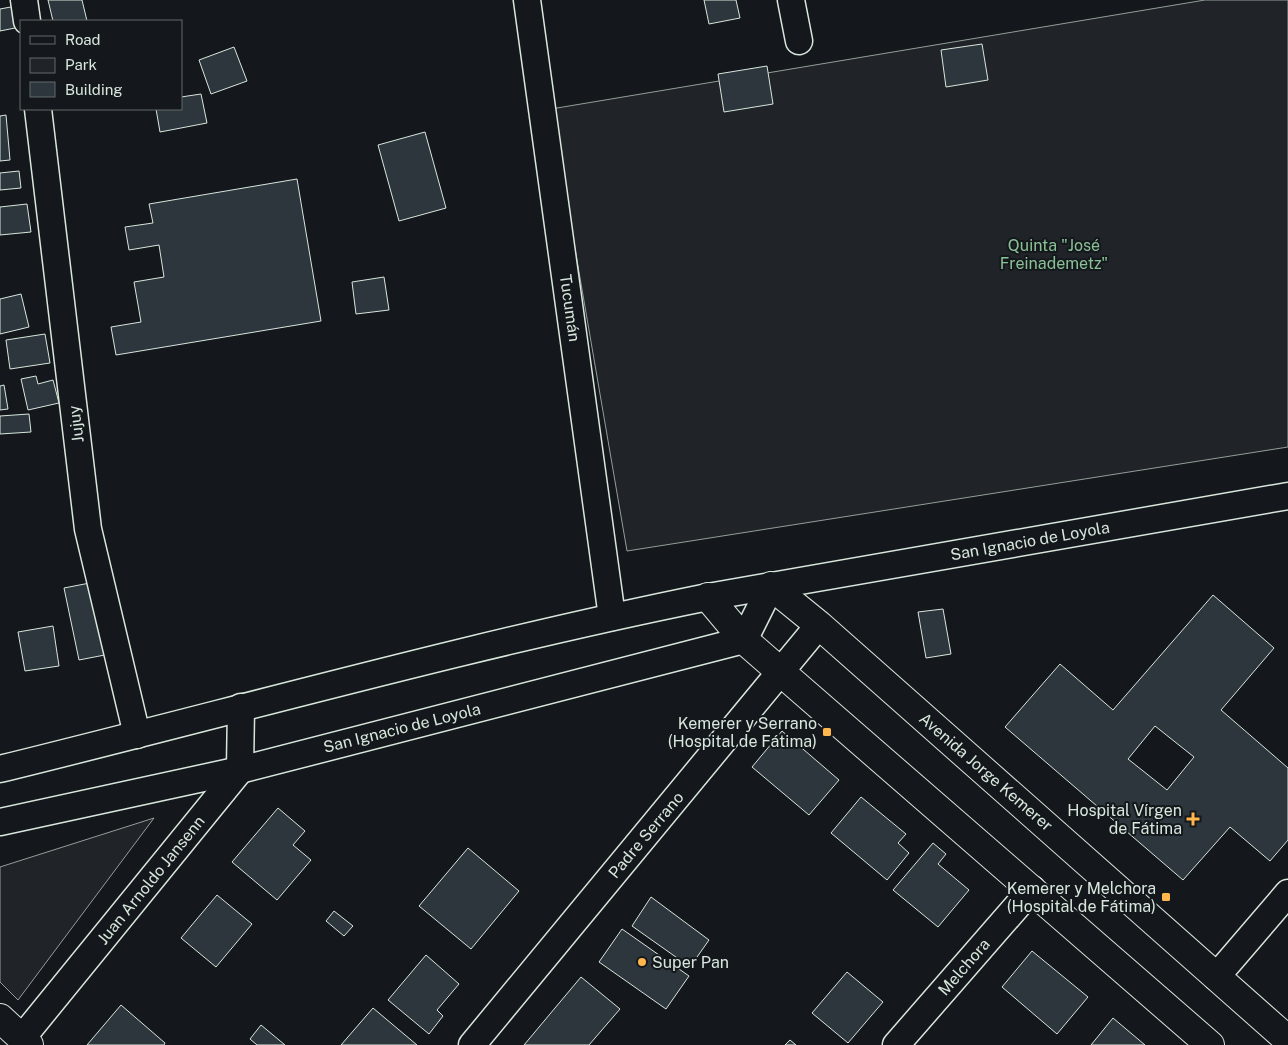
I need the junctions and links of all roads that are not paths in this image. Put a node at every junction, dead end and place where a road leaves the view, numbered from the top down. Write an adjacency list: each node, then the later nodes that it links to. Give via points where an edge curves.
1 (24, 0): 4 (street)
2 (527, 0): 10 (street, Tucumán)
3 (791, 0): 5 (street)
4 (27, 20)
5 (798, 41)
6 (38, 110): 15 (street, Jujuy, via 88,529)
7 (1288, 496): 8 (street, San Ignacio de Loyola)
8 (771, 586): 9 (street, San Ignacio de Loyola); 11 (main road, Avenida Jorge Kemerer); 12 (street)
9 (708, 597): 10 (street, San Ignacio de Loyola); 12 (main road)
10 (612, 617): 14 (street, San Ignacio de Loyola)
11 (819, 625): 13 (street, Padre Serrano); 21 (main road, Avenida Jorge Kemerer)
12 (744, 640): 13 (main road); 17 (street, San Ignacio de Loyola)
13 (781, 671): 19 (main road); 25 (street, Padre Serrano)
14 (241, 706): 15 (street, San Ignacio de Loyola); 17 (street)
15 (137, 735): 16 (street, San Ignacio de Loyola)
16 (0, 769)
17 (240, 770): 18 (street, San Ignacio de Loyola); 24 (street, Juan Arnoldo Jansenn)
18 (0, 822)
19 (1032, 889): 26 (street, Melchora); 27 (main road)
20 (1288, 893): 21 (street)
21 (1216, 977): 23 (main road, Avenida Jorge Kemerer)
22 (0, 1018): 24 (main road)
23 (1288, 1040)
24 (25, 1042)
25 (472, 1045)
26 (896, 1045)
27 (1210, 1045)

